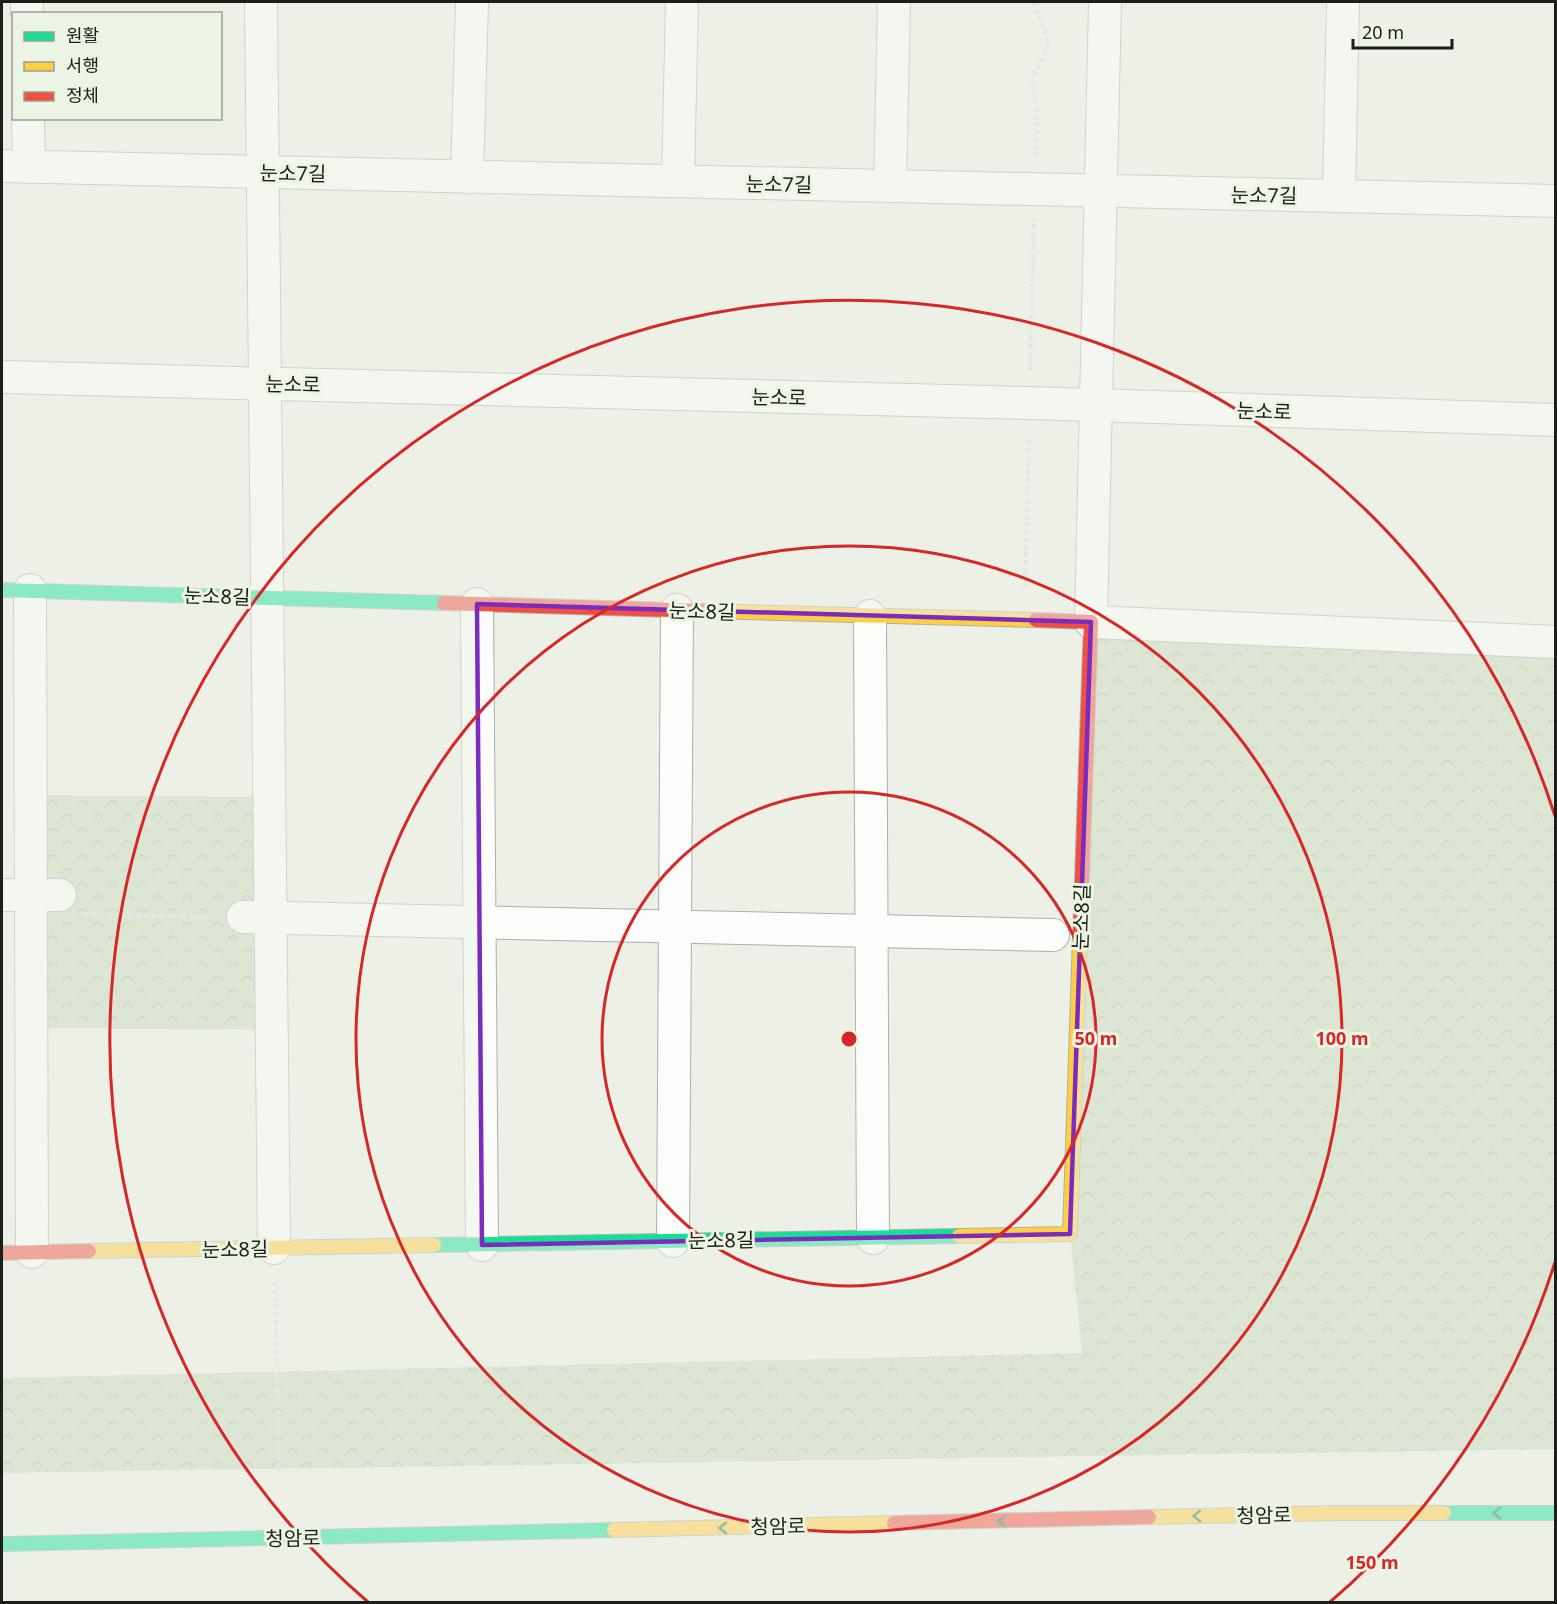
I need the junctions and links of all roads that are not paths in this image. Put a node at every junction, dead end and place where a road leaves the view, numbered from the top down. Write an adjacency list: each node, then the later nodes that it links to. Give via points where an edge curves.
1 (261, 2): 9 (street)
2 (472, 2): 10 (street)
3 (682, 2): 11 (street)
4 (894, 2): 12 (street)
5 (1105, 2): 13 (street)
6 (1343, 2): 14 (street)
7 (27, 120): 8 (street)
8 (15, 167): 9 (street, 눈소7길)
9 (263, 172): 10 (street, 눈소7길); 17 (street)
10 (467, 177): 11 (street, 눈소7길)
11 (678, 181): 12 (street, 눈소7길)
12 (890, 186): 13 (street, 눈소7길)
13 (1101, 191): 14 (street, 눈소7길); 18 (street)
14 (1340, 196): 15 (street, 눈소7길)
15 (1556, 201)
16 (2, 377): 17 (street, 눈소로)
17 (265, 384): 18 (street, 눈소로); 21 (street)
18 (1096, 405): 19 (street, 눈소로); 25 (street)
19 (1556, 420)
20 (16, 590): 21 (street, 눈소8길); 27 (street)
21 (268, 597): 22 (street, 눈소8길); 28 (street)
22 (477, 604): 23 (street, 눈소8길); 29 (street)
23 (677, 610): 24 (street, 눈소8길); 30 (street)
24 (870, 616): 25 (street, 눈소8길); 31 (street)
25 (1091, 622): 26 (street); 33 (street, 눈소8길, via 1070,1234)
26 (1556, 642)
27 (31, 895): 37 (street)
28 (257, 918): 29 (street); 36 (street)
29 (479, 922): 30 (street); 35 (street)
30 (675, 926): 31 (street); 34 (street)
31 (872, 931): 32 (street); 33 (street)
32 (1053, 935)
33 (873, 1238): 34 (street, 눈소8길)
34 (673, 1241): 35 (street, 눈소8길)
35 (482, 1245): 36 (street, 눈소8길)
36 (274, 1248): 37 (street, 눈소8길)
37 (17, 1253)
38 (1556, 1513): 39 (street, 청암로, one-way to 39, via 1313,1514)
39 (2, 1544)

